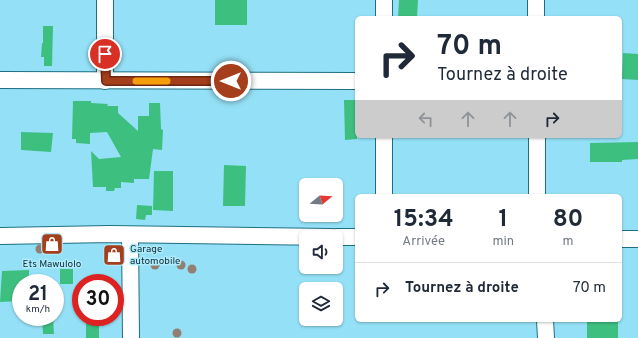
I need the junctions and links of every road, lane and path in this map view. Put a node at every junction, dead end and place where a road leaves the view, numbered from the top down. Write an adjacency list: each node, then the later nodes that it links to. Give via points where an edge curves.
1 (105, 0): 7 (street)
2 (384, 0): 4 (street)
3 (536, 0): 5 (street)
4 (384, 16)
5 (536, 16)
6 (0, 80): 7 (street)
7 (106, 81): 8 (street)
8 (355, 81)
9 (384, 138): 11 (street)
10 (537, 138): 12 (street)
11 (384, 194)
12 (537, 194)
13 (130, 235): 14 (street); 15 (street); 21 (street)
14 (0, 236)
15 (299, 237)
16 (343, 237): 17 (street)
17 (355, 237)
18 (622, 239): 19 (street)
19 (638, 239)
20 (545, 322): 22 (street)
21 (131, 338)
22 (546, 338)

